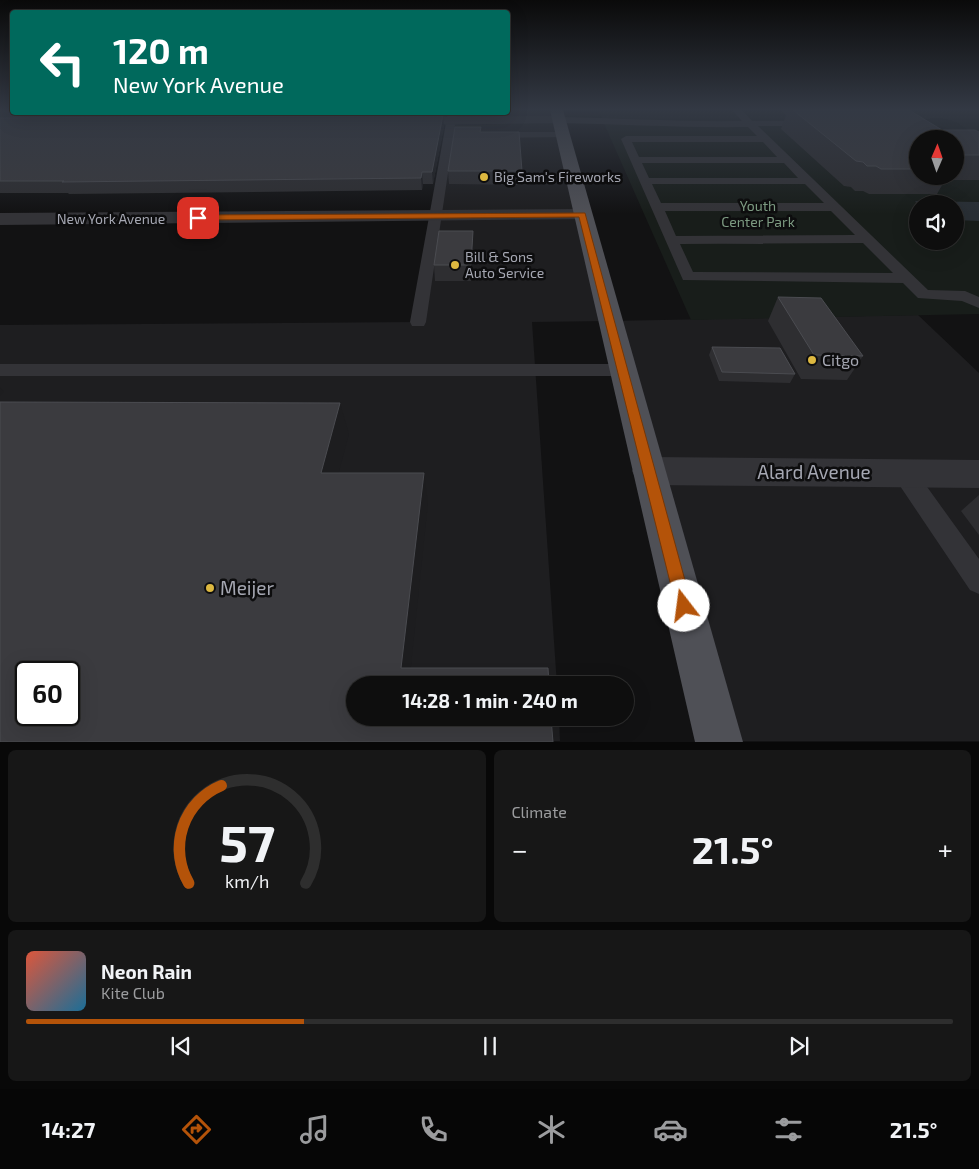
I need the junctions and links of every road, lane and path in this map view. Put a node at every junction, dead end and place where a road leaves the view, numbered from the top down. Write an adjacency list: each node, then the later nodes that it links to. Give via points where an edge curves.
1 (452, 145): 12 (lane)
2 (564, 145): 11 (main road)
3 (628, 145): 5 (lane)
4 (771, 145): 6 (lane)
5 (635, 160): 6 (lane); 7 (lane)
6 (786, 160): 8 (lane)
7 (645, 181): 8 (lane); 9 (lane)
8 (808, 181): 10 (lane)
9 (657, 207): 10 (lane); 15 (lane)
10 (835, 207): 14 (lane)
11 (583, 215): 12 (street, New York Avenue); 20 (main road)
12 (436, 216): 13 (street, New York Avenue); 18 (lane)
13 (0, 219)
14 (867, 239): 15 (lane); 16 (lane)
15 (672, 240): 16 (lane, via 688,277)
16 (907, 278): 17 (lane, via 924,295 965,296)
17 (979, 303)
18 (418, 322)
19 (0, 370): 20 (lane)
20 (623, 370): 21 (main road)
21 (649, 471): 22 (street, Alard Avenue); 25 (main road)
22 (904, 473): 23 (street, Alard Avenue); 24 (lane)
23 (979, 474)
24 (979, 581)
25 (719, 742)

